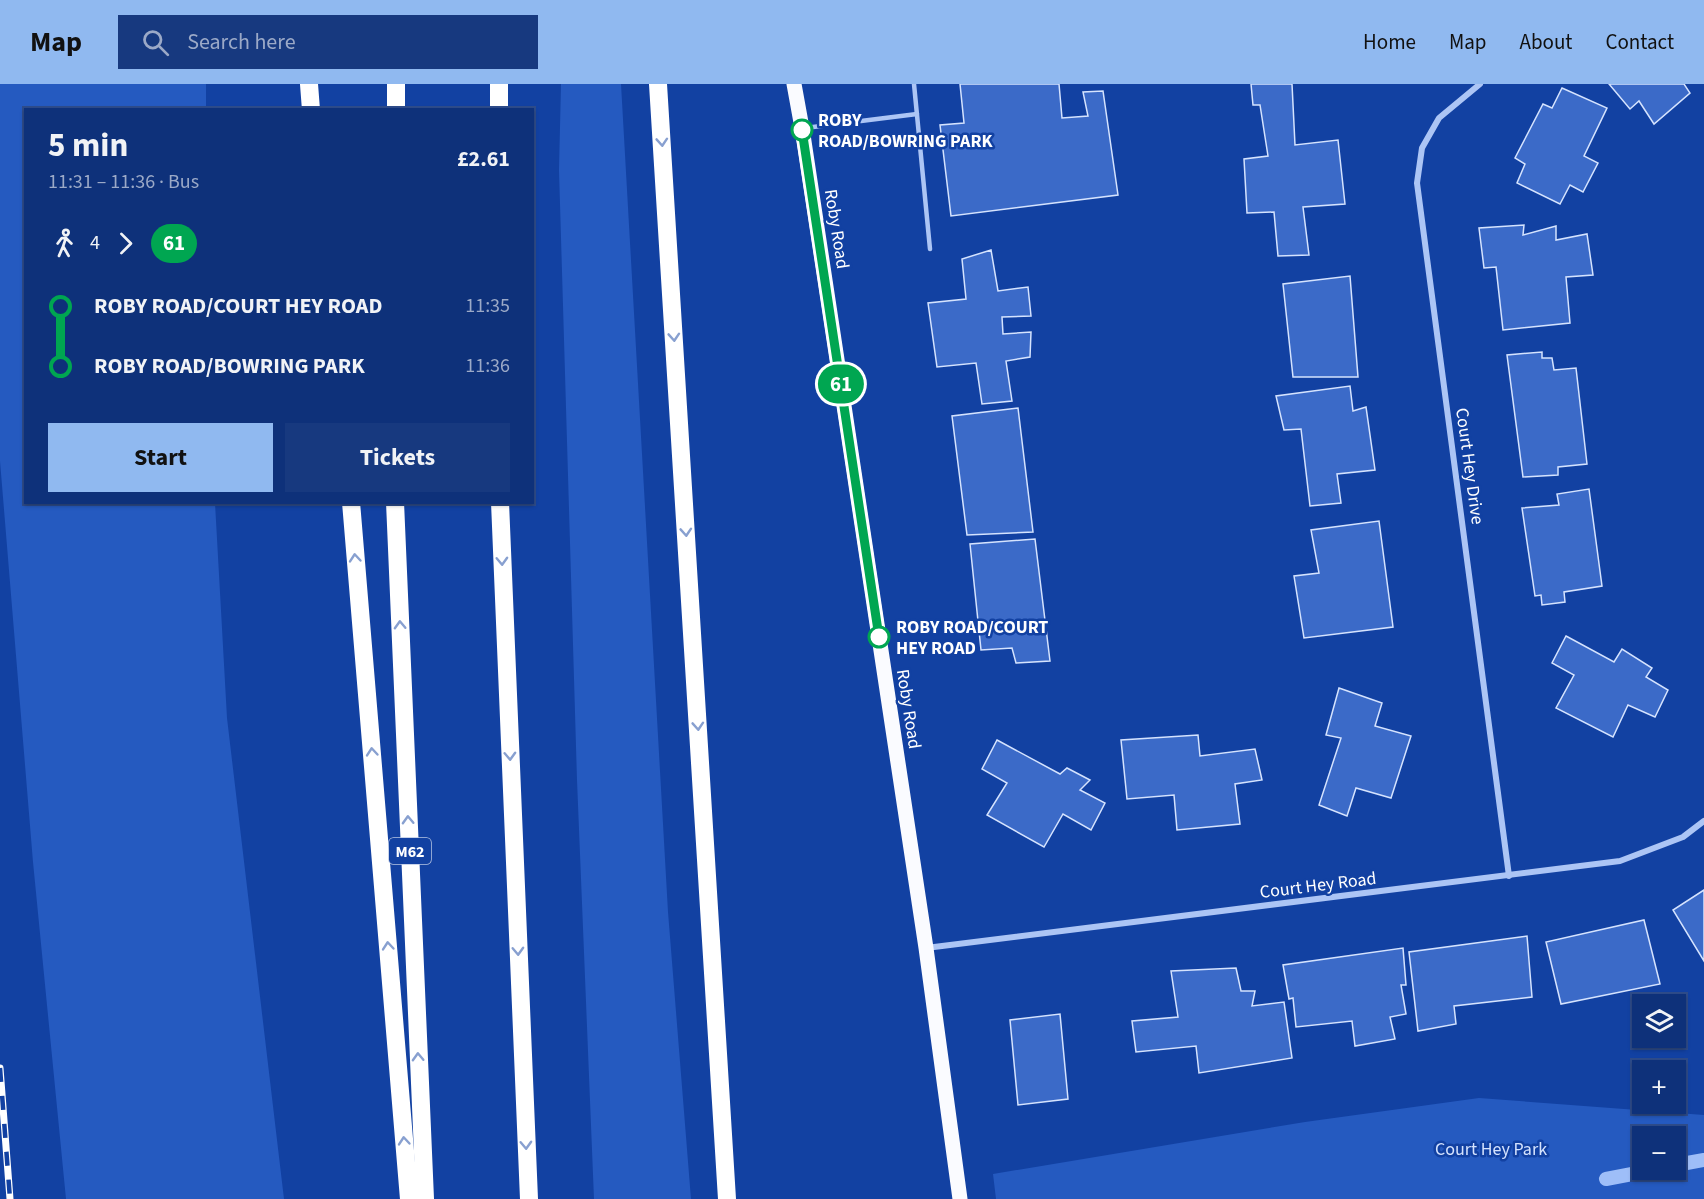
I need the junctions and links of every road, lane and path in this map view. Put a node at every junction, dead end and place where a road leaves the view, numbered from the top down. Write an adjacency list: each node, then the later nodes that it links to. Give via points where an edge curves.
1 (309, 84): 8 (highway)
2 (396, 84): 9 (highway)
3 (499, 84): 10 (highway)
4 (658, 84): 23 (highway, one-way to 23)
5 (794, 84): 12 (main road, Roby Road)
6 (914, 84): 11 (lane)
7 (1480, 84): 18 (street, Court Hey Drive, via 1439,118 1422,148 1417,183)
8 (311, 108)
9 (396, 108)
10 (499, 108)
11 (917, 114): 12 (lane); 13 (lane)
12 (802, 128): 19 (main road, Roby Road)
13 (930, 249)
14 (351, 504): 20 (highway, one-way to 14)
15 (395, 504): 21 (highway, M62, one-way to 15)
16 (500, 504): 22 (highway, one-way to 22)
17 (1704, 821): 18 (street, Court Hey Road, via 1683,837 1620,861)
18 (1509, 876): 19 (street, Court Hey Road)
19 (926, 948): 24 (main road, Roby Road)
20 (409, 1199)
21 (424, 1199)
22 (529, 1199)
23 (727, 1199)
24 (960, 1199)

